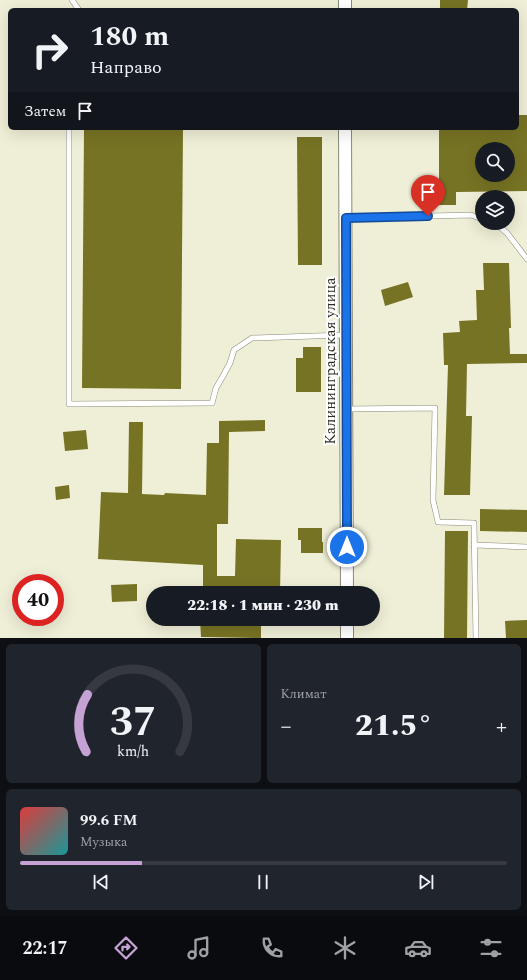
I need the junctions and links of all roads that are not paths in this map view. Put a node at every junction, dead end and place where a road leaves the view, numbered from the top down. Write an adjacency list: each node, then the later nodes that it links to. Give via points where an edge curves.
1 (69, 130): 7 (lane, via 69,404 212,402 234,350 252,338)
2 (346, 130): 4 (street, Калининградская улица)
3 (475, 217): 4 (lane)
4 (346, 218): 7 (street, Калининградская улица)
5 (503, 230): 6 (lane)
6 (527, 259)
7 (346, 335): 8 (street, Калининградская улица)
8 (346, 409): 9 (lane, via 434,408 433,500 438,522 474,523); 11 (street, Калининградская улица)
9 (474, 545): 10 (lane); 14 (lane)
10 (527, 547)
11 (347, 586)
12 (347, 626): 13 (street)
13 (347, 638)
14 (476, 638)

